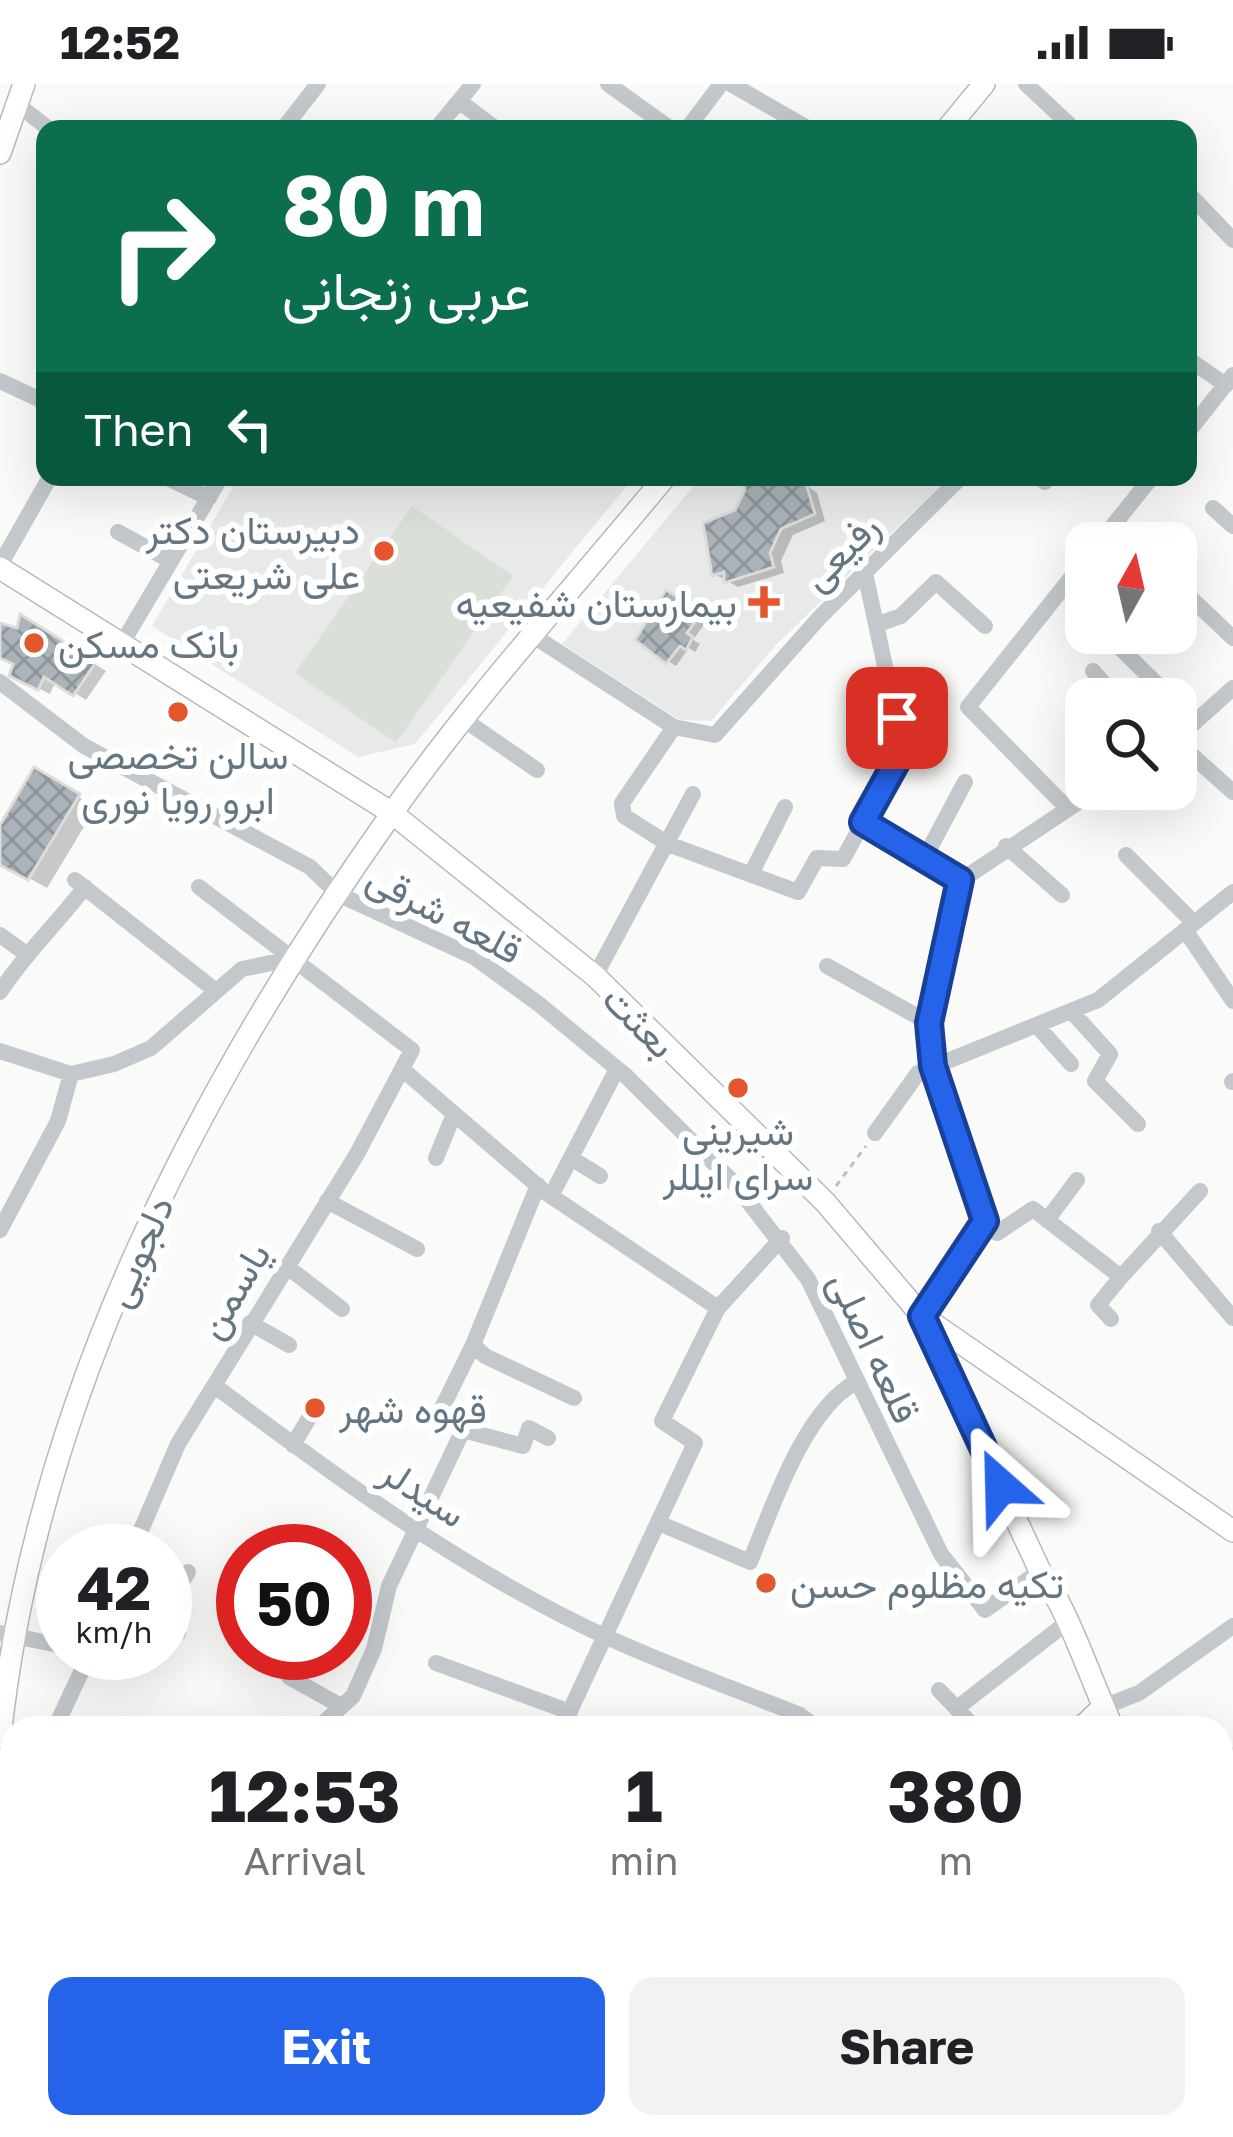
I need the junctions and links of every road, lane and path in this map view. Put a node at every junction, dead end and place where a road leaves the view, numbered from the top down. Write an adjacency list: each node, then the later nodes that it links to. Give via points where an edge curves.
1 (473, 84): 9 (street)
2 (608, 84): 14 (street)
3 (721, 84): 15 (street)
4 (731, 84): 16 (street)
5 (984, 84): 17 (main road)
6 (1026, 84): 18 (street)
7 (308, 87): 11 (street)
8 (20, 94): 10 (street); 19 (main road)
9 (459, 100): 12 (street); 13 (street)
10 (42, 120)
11 (288, 120)
12 (443, 120)
13 (485, 120)
14 (658, 120)
15 (694, 120)
16 (793, 120)
17 (954, 120)
18 (1064, 120)
19 (0, 153)
20 (1197, 201): 21 (street)
21 (1229, 228)
22 (1197, 364): 23 (street)
23 (1229, 380): 26 (street)
24 (0, 381): 25 (street)
25 (36, 398)
26 (1197, 420)
27 (45, 486): 39 (street)
28 (184, 486): 33 (street)
29 (216, 486): 33 (street)
30 (658, 486): 45 (main road, دلجویی)
31 (952, 486): 40 (street, رفیعی)
32 (1145, 486): 35 (street)
33 (209, 498): 38 (street)
34 (1214, 508): 36 (street)
35 (1116, 522)
36 (1233, 526)
37 (118, 532): 38 (street)
38 (171, 562): 47 (street)
39 (0, 567): 47 (main road, بعثت)
40 (865, 573): 43 (street); 56 (street, رفیعی, via 715,735)
41 (1065, 585): 62 (street, via 968,707)
42 (1197, 604): 46 (street)
43 (878, 623): 44 (street, via 901,616 936,582); 66 (street, via 903,750)
44 (986, 626)
45 (535, 637): 54 (main road, دلجویی); 56 (street)
46 (1233, 638)
47 (121, 645): 65 (main road, بعثت)
48 (1126, 654): 51 (street)
49 (1093, 671): 50 (street)
50 (1099, 678)
51 (1151, 678)
52 (1, 684): 75 (street, قلعه شرقی, via 84,746 310,867)
53 (1233, 688): 55 (street)
54 (466, 721): 58 (street); 65 (main road, دلجویی)
55 (1197, 721)
56 (674, 727): 67 (street, via 622,803 624,816)
57 (1197, 759): 60 (street)
58 (537, 770)
59 (965, 782): 70 (street)
60 (1233, 792)
61 (693, 794): 67 (street)
62 (1065, 806)
63 (785, 807): 71 (street)
64 (1065, 809): 68 (street)
65 (392, 813): 75 (main road, دلجویی); 82 (main road, بعثت)
66 (863, 822): 70 (street); 71 (street, via 843,860 817,858 798,892)
67 (668, 844): 71 (street); 82 (street)
68 (1006, 846): 72 (street); 76 (street)
69 (1126, 855): 77 (street)
70 (924, 859): 72 (street)
71 (751, 874)
72 (960, 880): 87 (street)
73 (199, 887): 80 (street)
74 (1233, 892): 77 (street)
75 (338, 893): 80 (main road, دلجویی); 93 (street, قلعه شرقی, via 474,957)
76 (1062, 896)
77 (1190, 927): 85 (street); 86 (street)
78 (0, 935): 79 (street)
79 (26, 952): 83 (street); 84 (street, via 46,938 80,883)
80 (296, 958): 84 (street, via 242,969); 92 (street, via 412,1050); 136 (main road, دلجویی, via 190,1138 131,1263)
81 (827, 966): 87 (street)
82 (595, 976): 105 (main road, بعثت)
83 (0, 992)
84 (216, 992): 94 (street, via 151,1048)
85 (1231, 994)
86 (1072, 1012): 88 (street); 96 (street, via 1109,1054 1095,1081)
87 (929, 1023): 91 (street)
88 (1038, 1027): 90 (street); 91 (street)
89 (0, 1051): 94 (street)
90 (1071, 1064)
91 (933, 1066): 97 (street, via 918,1073); 107 (street)
92 (402, 1069): 95 (street); 104 (street, یاسمن)
93 (616, 1070): 99 (street); 110 (street, قلعه شرقی)
94 (71, 1074): 108 (street, via 58,1121)
95 (454, 1114): 98 (street); 102 (street)
96 (1138, 1124)
97 (875, 1132): 105 (path)
98 (436, 1158)
99 (571, 1158): 100 (street); 102 (street)
100 (600, 1176)
101 (1077, 1180): 106 (street)
102 (544, 1191): 114 (street); 121 (street)
103 (1200, 1191): 109 (street)
104 (327, 1201): 111 (street); 112 (street, یاسمن)
105 (825, 1202): 116 (main road, بعثت)
106 (1047, 1220): 107 (street, via 1033,1209 997,1233); 113 (street)
107 (985, 1221): 116 (street)
108 (0, 1230)
109 (1159, 1231): 113 (street); 117 (street)
110 (782, 1238): 114 (street); 122 (street, قلعه اصلی)
111 (417, 1250)
112 (286, 1265): 115 (street); 119 (street, یاسمن)
113 (1121, 1276): 118 (street, via 1098,1305)
114 (718, 1308): 130 (street, via 662,1420 695,1443)
115 (342, 1309)
116 (922, 1316): 132 (main road, بعثت); 133 (main road)
117 (1233, 1318)
118 (1111, 1319)
119 (250, 1323): 120 (street); 123 (street, یاسمن)
120 (289, 1345)
121 (473, 1345): 124 (street); 126 (street, via 441,1410)
122 (856, 1382): 130 (street, via 818,1416 750,1562); 133 (street, قلعه اصلی, via 940,1554 985,1610)
123 (215, 1386): 128 (street, سیدلر); 129 (street, یاسمن, via 178,1444)
124 (574, 1398)
125 (315, 1408): 128 (street)
126 (463, 1430): 127 (street, via 523,1446 529,1428); 131 (street)
127 (548, 1438)
128 (293, 1445): 131 (street, سیدلر)
129 (144, 1524)
130 (661, 1524): 137 (street)
131 (418, 1529): 137 (street, سیدلر); 143 (street, via 389,1586 374,1649)
132 (1233, 1531)
133 (1040, 1571): 134 (main road)
134 (1065, 1624): 144 (street); 152 (main road)
135 (1233, 1626): 153 (street)
136 (6, 1635): 138 (street); 145 (main road, دلجویی)
137 (608, 1638): 149 (street); 150 (street, سیدلر)
138 (36, 1641)
139 (436, 1663): 148 (street)
140 (77, 1680): 146 (street)
141 (294, 1680): 143 (street)
142 (939, 1690): 144 (street)
143 (341, 1706): 147 (street)
144 (957, 1708): 151 (street)
145 (1, 1716)
146 (61, 1716)
147 (331, 1716)
148 (557, 1716)
149 (568, 1716)
150 (802, 1716)
151 (964, 1716)
152 (1108, 1716)
153 (1109, 1716)

